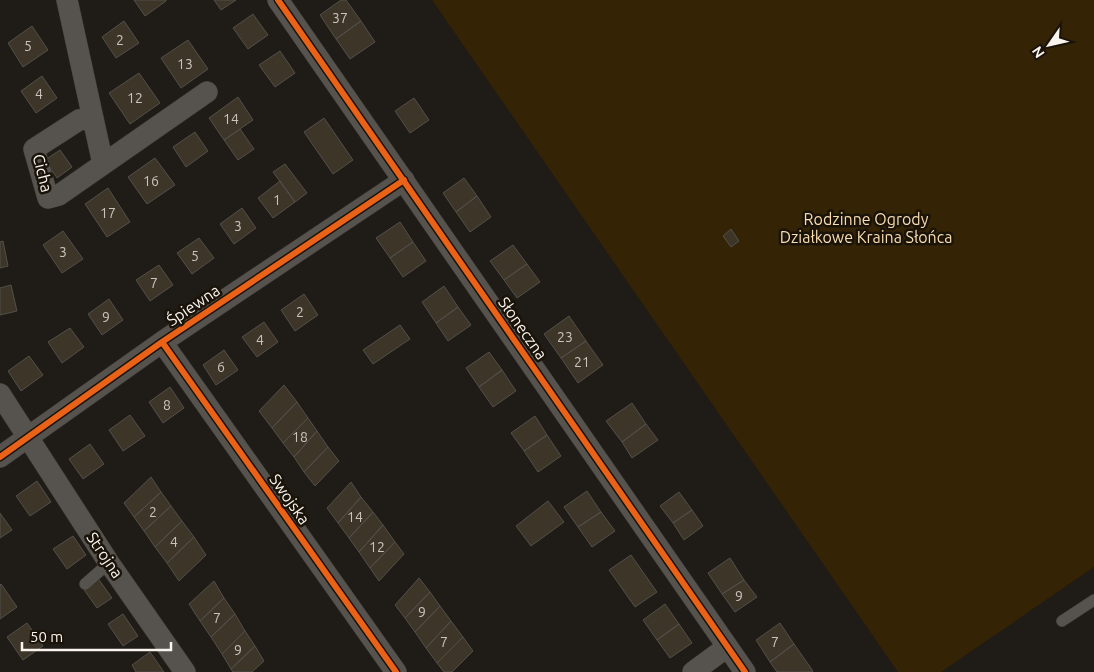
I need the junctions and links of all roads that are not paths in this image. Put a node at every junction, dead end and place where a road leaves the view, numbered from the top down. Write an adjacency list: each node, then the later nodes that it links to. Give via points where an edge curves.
1 (66, 0): 4 (street)
2 (278, 0): 6 (street, Słoneczna)
3 (207, 92): 5 (street, Cicha)
4 (93, 118): 5 (street); 5 (street, Cicha, via 79,120 34,149 48,198 59,195)
5 (103, 164)
6 (404, 180): 7 (street, Śpiewna); 15 (street, Słoneczna)
7 (162, 342): 9 (street, Śpiewna); 17 (street, Swojska)
8 (0, 394): 9 (street, Strojna)
9 (27, 436): 10 (street, Śpiewna); 11 (street, Strojna)
10 (0, 456)
11 (109, 563): 12 (lane); 16 (street, Strojna)
12 (85, 584)
13 (1094, 600): 14 (lane)
14 (1062, 621)
15 (727, 647): 18 (street); 19 (street, Słoneczna)
16 (186, 672)
17 (396, 672)
18 (693, 672)
19 (745, 672)

